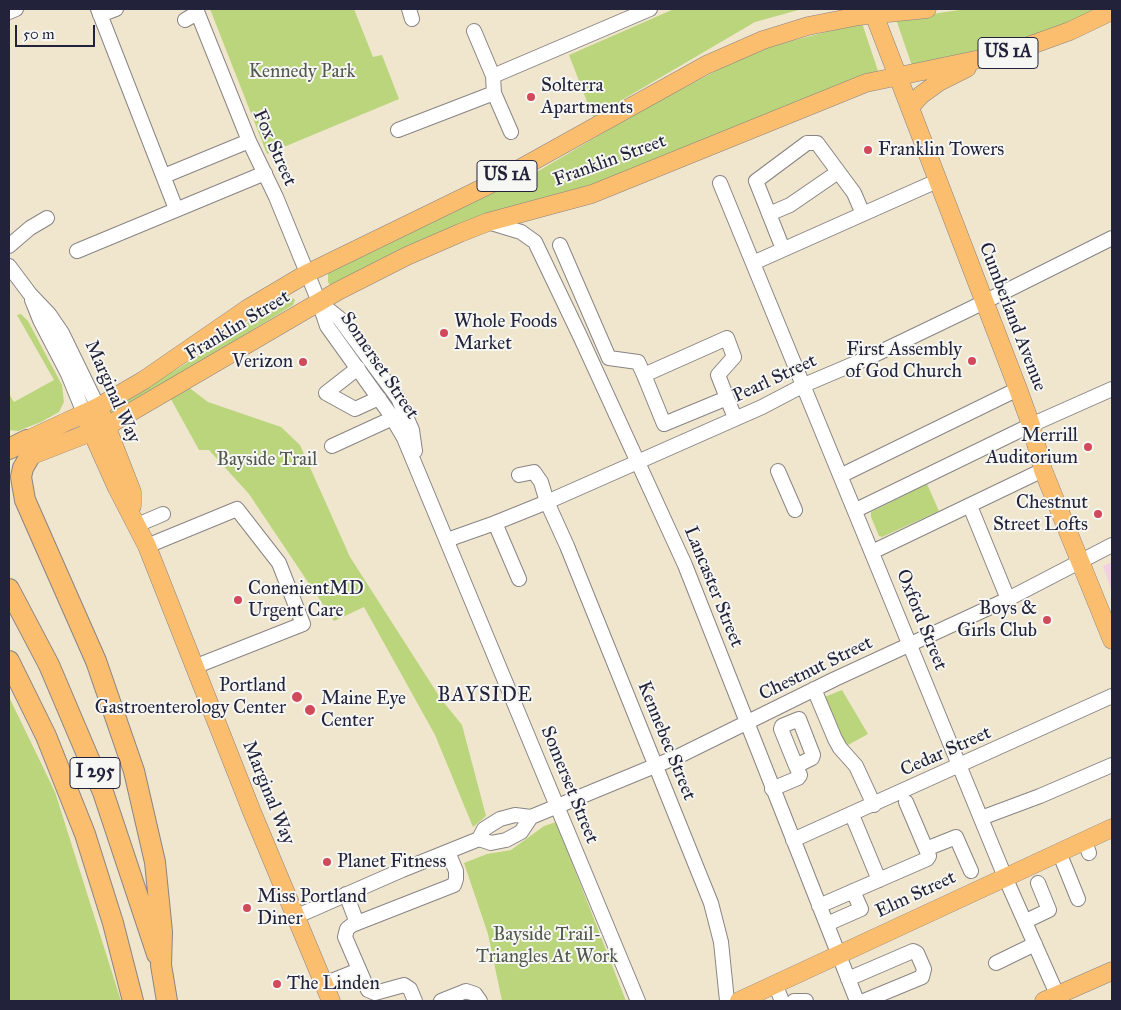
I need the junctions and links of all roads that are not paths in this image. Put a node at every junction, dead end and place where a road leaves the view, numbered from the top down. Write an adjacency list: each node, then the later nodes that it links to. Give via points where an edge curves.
1 (16, 9): 7 (street)
2 (116, 9): 8 (street)
3 (650, 9): 12 (street)
4 (927, 9): 5 (main road, Franklin Street / US 1A)
5 (873, 11): 13 (main road, Cumberland Avenue); 36 (main road, Franklin Street / US 1A, via 785,32 706,65 501,179)
6 (1112, 11): 11 (main road, Franklin Street / US 1A, via 1032,45)
7 (9, 12)
8 (99, 12): 21 (street)
9 (193, 14): 18 (street, Fox Street)
10 (474, 31): 12 (street)
11 (977, 60): 13 (main road, Franklin Street / US 1A); 15 (main road, via 939,82)
12 (493, 76): 14 (street)
13 (897, 76): 15 (main road, Cumberland Avenue); 28 (main road, Franklin Street / US 1A, via 838,93 592,194)
14 (494, 93): 16 (street); 17 (street)
15 (910, 107): 22 (main road, Cumberland Avenue)
16 (398, 130)
17 (511, 132)
18 (249, 141): 20 (street, Fox Street); 21 (street)
19 (838, 172): 25 (street, via 790,205); 25 (street, via 817,143 807,143 756,181); 26 (street, via 854,193)
20 (265, 173): 24 (street); 36 (street, Fox Street)
21 (164, 176): 24 (street)
22 (937, 181): 26 (street); 38 (main road, Cumberland Avenue)
23 (720, 183): 34 (street, Oxford Street)
24 (176, 209): 33 (street)
25 (769, 214): 32 (street)
26 (863, 214): 32 (street)
27 (47, 218): 31 (street)
28 (488, 222): 37 (main road, Franklin Street / US 1A, via 407,256); 54 (street, Lancaster Street, via 521,232 535,242)
29 (1112, 238): 38 (street, Pearl Street)
30 (560, 245): 40 (street, via 609,358 638,362)
31 (9, 246)
32 (783, 249): 34 (street)
33 (77, 251)
34 (751, 258): 41 (street, Oxford Street)
35 (9, 266): 46 (street, Marginal Way, via 62,333)
36 (306, 274): 37 (street, Fox Street); 46 (main road, Franklin Street / US 1A, via 247,309 152,375)
37 (319, 302): 39 (street, Somerset Street, via 327,326); 50 (main road, Franklin Street / US 1A); 58 (street, Somerset Street, via 339,318 398,398 412,430)
38 (983, 302): 41 (street, Pearl Street, via 870,357); 42 (main road, Cumberland Avenue)
39 (358, 368): 44 (street, Somerset Street); 44 (street, via 326,393 355,409)
40 (644, 375): 45 (street, via 664,424); 45 (street, via 727,338 734,357 718,374)
41 (804, 384): 48 (street, Pearl Street); 60 (street, Oxford Street)
42 (1018, 389): 49 (main road, Cumberland Avenue); 60 (street)
43 (1112, 389): 49 (street)
44 (379, 398): 47 (street, Somerset Street)
45 (727, 398): 48 (street)
46 (91, 410): 50 (main road, Marginal Way); 51 (main road, US 1A)
47 (393, 418): 52 (street); 58 (street, Somerset Street)
48 (735, 418): 54 (street, Pearl Street)
49 (1031, 425): 56 (main road, Cumberland Avenue); 64 (street)
50 (99, 429): 51 (main road, US 1A); 66 (main road, Marginal Way, via 132,492)
51 (22, 445): 53 (highway); 55 (highway, US 1A); 115 (highway, via 21,478 26,500 96,661 134,771 155,862 162,932)
52 (332, 446)
53 (9, 449)
54 (639, 461): 61 (street, Pearl Street); 82 (street, Lancaster Street)
55 (9, 466)
56 (1043, 470): 62 (street); 72 (main road, Cumberland Avenue)
57 (778, 471): 63 (street)
58 (419, 472): 68 (street, Somerset Street)
59 (519, 475): 61 (street, Kennebec Street, via 534,472)
60 (842, 475): 64 (street, Oxford Street)
61 (547, 502): 67 (street, Pearl Street); 83 (street, Kennebec Street)
62 (970, 506): 71 (street); 75 (street)
63 (795, 510)
64 (856, 510): 71 (street, Oxford Street)
65 (163, 514): 66 (street)
66 (135, 521): 70 (main road, Marginal Way)
67 (495, 524): 68 (street, Pearl Street); 73 (street)
68 (446, 540): 90 (street, Somerset Street)
69 (1112, 545): 72 (street, Chestnut Street)
70 (146, 546): 79 (main road, Marginal Way); 79 (street, via 237,509 279,563 303,624)
71 (872, 552): 77 (street, Oxford Street)
72 (1080, 561): 75 (street, Chestnut Street); 76 (main road, Cumberland Avenue)
73 (519, 579)
74 (9, 589): 115 (highway, I 295, via 48,665 103,792)
75 (1008, 599): 77 (street, Chestnut Street)
76 (1112, 640)
77 (911, 644): 80 (street, Chestnut Street); 86 (street, Oxford Street)
78 (9, 661): 122 (highway, I 295, via 46,736 85,834)
79 (194, 667): 108 (main road, Marginal Way)
80 (814, 689): 82 (street, Chestnut Street); 89 (street, via 835,739 856,766)
81 (1112, 696): 86 (street, Cedar Street)
82 (747, 723): 83 (street, Chestnut Street); 87 (street, Lancaster Street)
83 (656, 766): 90 (street, Chestnut Street); 129 (street, Kennebec Street, via 711,903 721,942)
84 (796, 766): 87 (street, via 798,778)
85 (1112, 766): 93 (street)
86 (960, 767): 89 (street, Cedar Street); 93 (street, Oxford Street)
87 (772, 789): 96 (street, Lancaster Street)
88 (906, 802): 97 (street)
89 (874, 805): 91 (street, Cedar Street)
90 (557, 806): 92 (street, Chestnut Street); 128 (street, Somerset Street)
91 (852, 815): 96 (street, Cedar Street); 102 (street)
92 (531, 817): 95 (street, Chestnut Street, via 515,815 500,819 484,829); 95 (street, Chestnut Street, via 521,832 506,840 491,844)
93 (982, 818): 101 (street, Oxford Street)
94 (1112, 828): 99 (main road, Elm Street, via 1087,847)
95 (479, 839): 98 (street, Chestnut Street)
96 (793, 840): 107 (street, Lancaster Street)
97 (926, 849): 100 (street, via 956,837); 102 (street, via 928,859)
98 (448, 852): 105 (street, Chestnut Street); 110 (street, via 456,871 454,885)
99 (1059, 852): 101 (main road, Elm Street); 106 (street)
100 (971, 871)
101 (1005, 877): 109 (street, Oxford Street); 113 (main road, Elm Street)
102 (879, 880): 104 (street)
103 (1038, 882): 109 (street, via 1049,910)
104 (853, 891): 107 (street); 111 (street, via 860,909)
105 (346, 894): 108 (street, Chestnut Street); 110 (street)
106 (1078, 899)
107 (819, 906): 111 (street, Lancaster Street)
108 (295, 917): 119 (main road, Marginal Way)
109 (1026, 921): 112 (street, Oxford Street)
110 (357, 923): 116 (street, via 347,929 346,937)
111 (826, 924): 113 (street, Lancaster Street)
112 (1035, 944): 114 (street); 121 (street, Oxford Street)
113 (838, 955): 118 (street, Lancaster Street); 120 (main road, Elm Street)
114 (996, 963)
115 (161, 965): 123 (highway, I 295)
116 (360, 970): 119 (street); 125 (street, via 371,992 404,985)
117 (1112, 971): 121 (main road)
118 (848, 979): 134 (street, Lancaster Street); 135 (street, via 913,951 917,953 924,969 922,977)
119 (324, 984): 124 (main road, Marginal Way)
120 (775, 984): 130 (main road, Elm Street); 131 (street)
121 (1054, 999)
122 (133, 1001)
123 (167, 1001)
124 (331, 1001)
125 (415, 1001)
126 (441, 1001): 127 (street, via 466,991 475,994)
127 (480, 1001)
128 (638, 1001)
129 (727, 1001)
130 (738, 1001)
131 (782, 1001)
132 (794, 1001): 133 (street)
133 (806, 1001)
134 (857, 1001)
135 (864, 1001)

